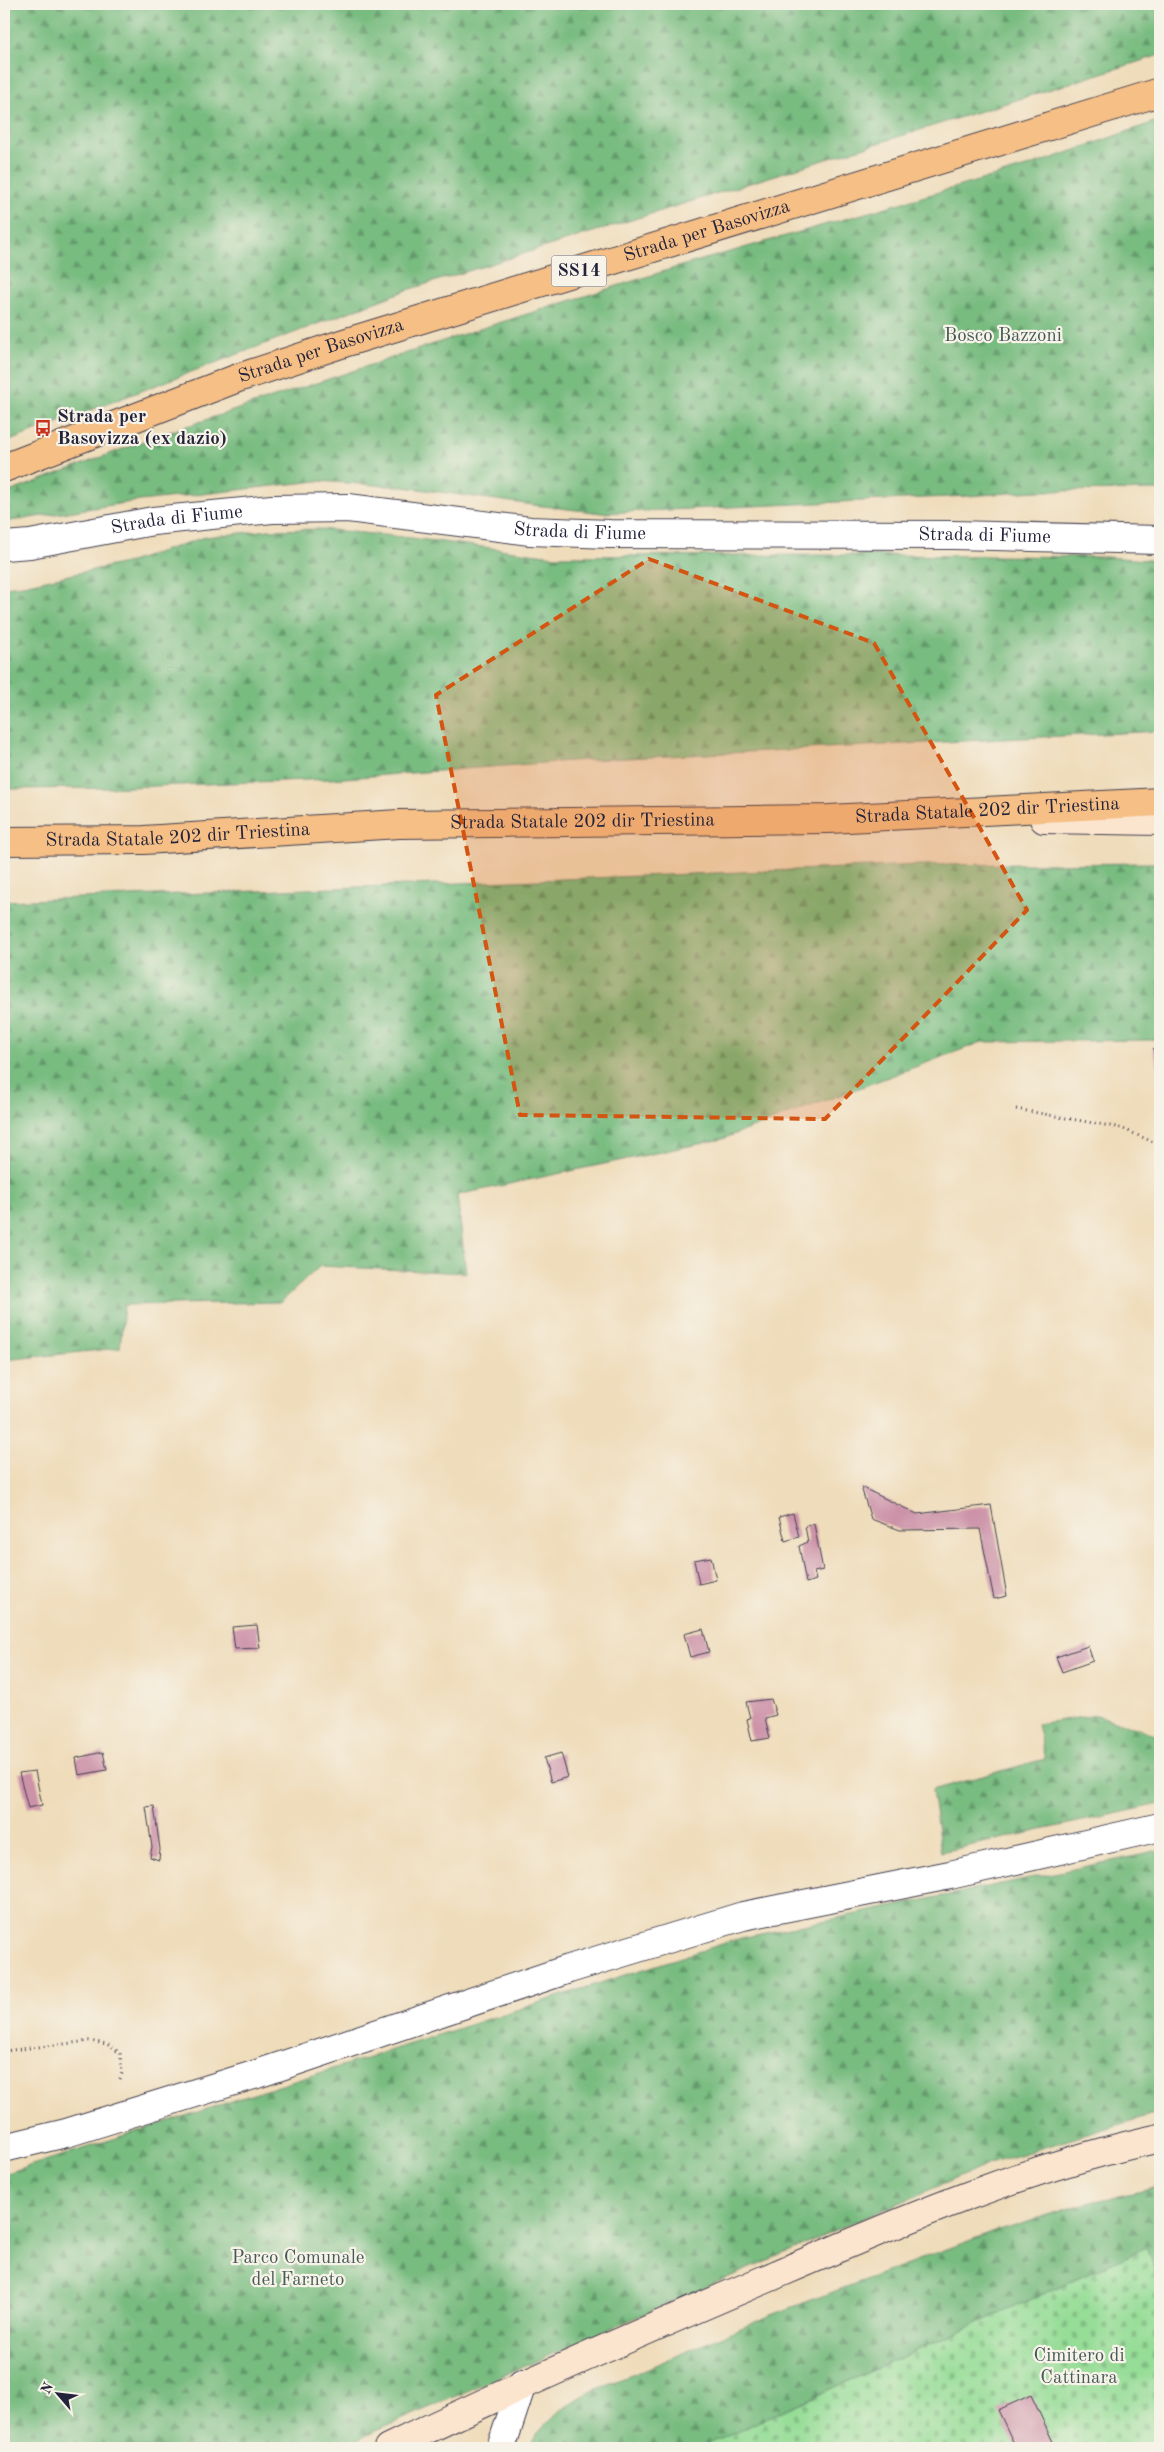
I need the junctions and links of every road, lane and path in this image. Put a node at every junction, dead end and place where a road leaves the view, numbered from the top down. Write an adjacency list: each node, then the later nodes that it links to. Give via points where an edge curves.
1 (1160, 92): 2 (main road, Strada per Basovizza / SS14, via 344,343 238,378)
2 (4, 468)
3 (1160, 540): 4 (street, Strada di Fiume, via 530,531 348,508 272,509 153,521)
4 (4, 546)
5 (1160, 802): 6 (main road, Strada Statale 202 dir Triestina)
6 (878, 816): 7 (main road); 8 (main road, Strada Statale 202 dir Triestina, via 399,824 144,840)
7 (1160, 821)
8 (4, 841)
9 (1016, 1108): 10 (path, via 1121,1128)
10 (1160, 1145)
11 (1160, 1827): 15 (street, via 950,1875 742,1916 569,1969 260,2073 66,2133)
12 (4, 2050): 13 (path, via 89,2041 107,2044 120,2053 122,2073)
13 (117, 2088)
14 (1159, 2138): 16 (main road, via 1051,2166 872,2233)
15 (4, 2148)
16 (522, 2384): 18 (main road); 19 (street)
17 (990, 2444): 20 (path)
18 (388, 2448)
19 (501, 2448)
20 (981, 2448)

